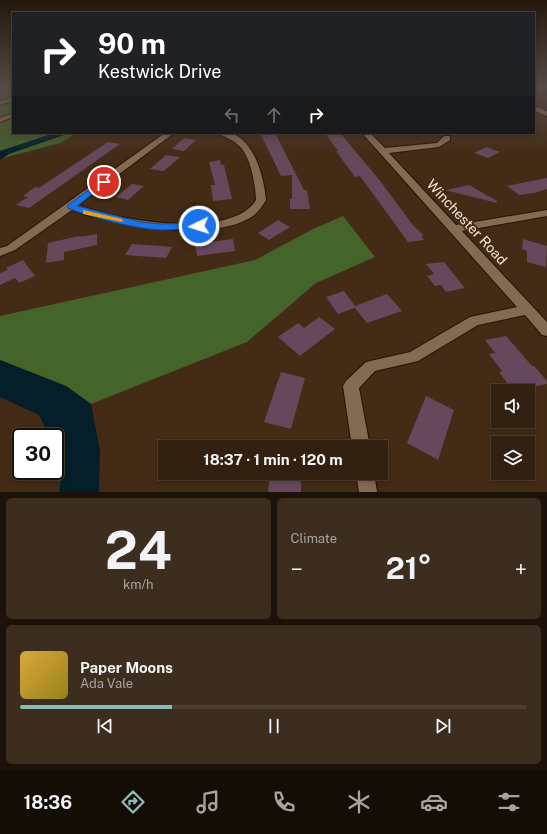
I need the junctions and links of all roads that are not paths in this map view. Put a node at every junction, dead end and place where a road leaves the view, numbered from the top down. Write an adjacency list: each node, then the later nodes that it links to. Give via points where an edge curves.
1 (12, 115): 2 (street)
2 (0, 120)
3 (169, 134): 8 (street)
4 (224, 134): 8 (street, via 244,146 259,181 261,200 247,216 228,223 161,227 123,221)
5 (367, 134): 7 (street, Winchester Road)
6 (447, 138): 7 (street, via 439,145)
7 (383, 151): 10 (street, Winchester Road)
8 (71, 206): 11 (street, via 11,248)
9 (547, 213): 10 (street)
10 (453, 229): 12 (street, Winchester Road)
11 (0, 252)
12 (527, 310): 13 (street, Winchester Road); 14 (street, via 475,321 413,357 370,366 351,386)
13 (547, 331)
14 (360, 440)
15 (366, 480): 16 (street)
16 (368, 492)

